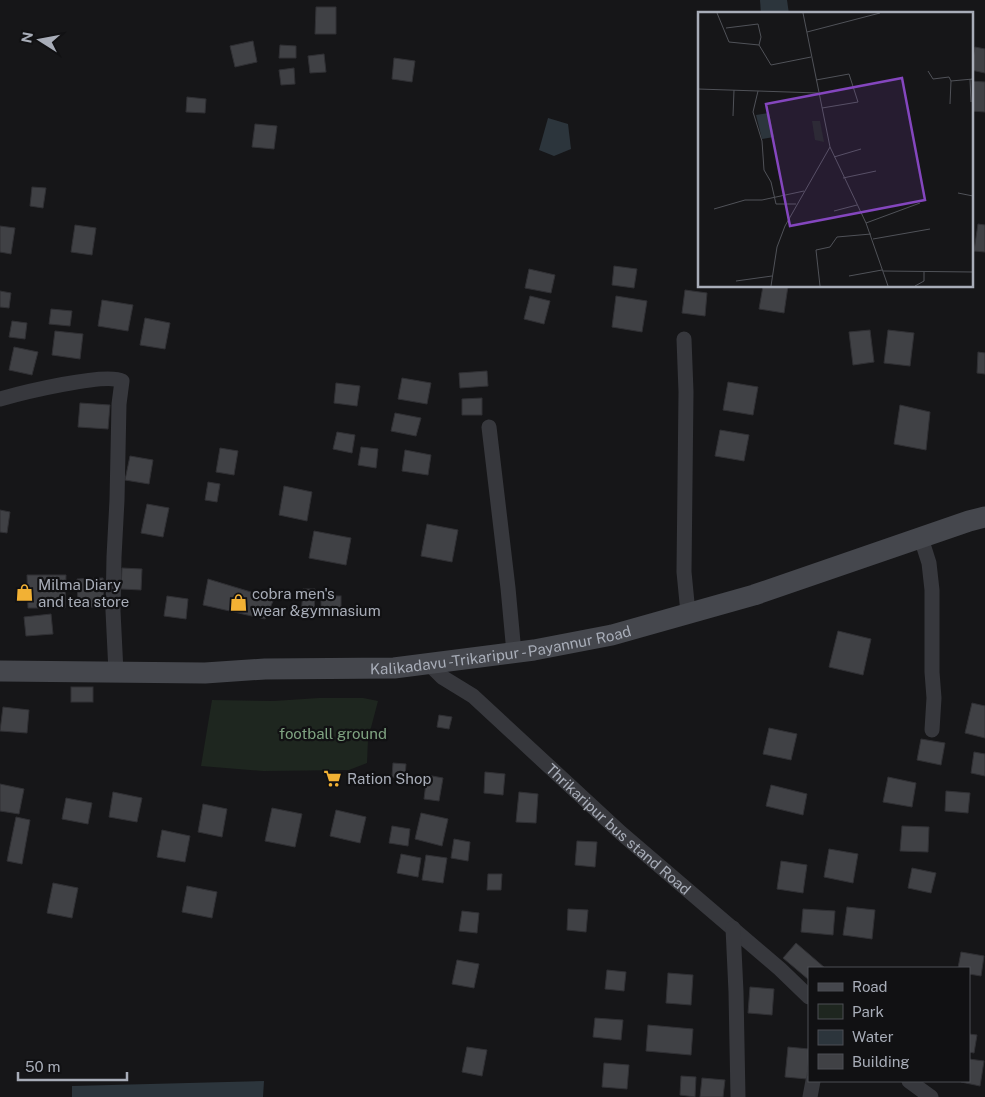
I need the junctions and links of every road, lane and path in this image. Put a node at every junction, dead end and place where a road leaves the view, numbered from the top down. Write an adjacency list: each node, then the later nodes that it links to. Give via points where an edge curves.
1 (684, 339): 6 (street, via 684,572)
2 (0, 399): 10 (street, via 99,379 117,378 122,381 114,557)
3 (489, 427): 7 (street)
4 (985, 518): 5 (main road, Kalikadavu -Trikaripur - Payannur Road)
5 (921, 538): 6 (main road, Kalikadavu -Trikaripur - Payannur Road); 11 (street, via 929,563 932,590)
6 (688, 614): 7 (main road, Kalikadavu -Trikaripur - Payannur Road, via 612,635)
7 (514, 653): 8 (main road, Kalikadavu -Trikaripur - Payannur Road)
8 (429, 664): 10 (main road, Kalikadavu -Trikaripur - Payannur Road, via 394,668 205,673); 12 (street, Thrikaripur bus stand Road, via 442,677 473,696 621,833)
9 (0, 671): 10 (main road, Kalikadavu -Trikaripur - Payannur Road)
10 (116, 672)
11 (932, 730)
12 (733, 928): 13 (street, Thrikaripur bus stand Road); 16 (street)
13 (808, 996)
14 (813, 1082): 17 (street)
15 (910, 1082): 18 (street)
16 (738, 1097)
17 (810, 1097)
18 (931, 1097)

